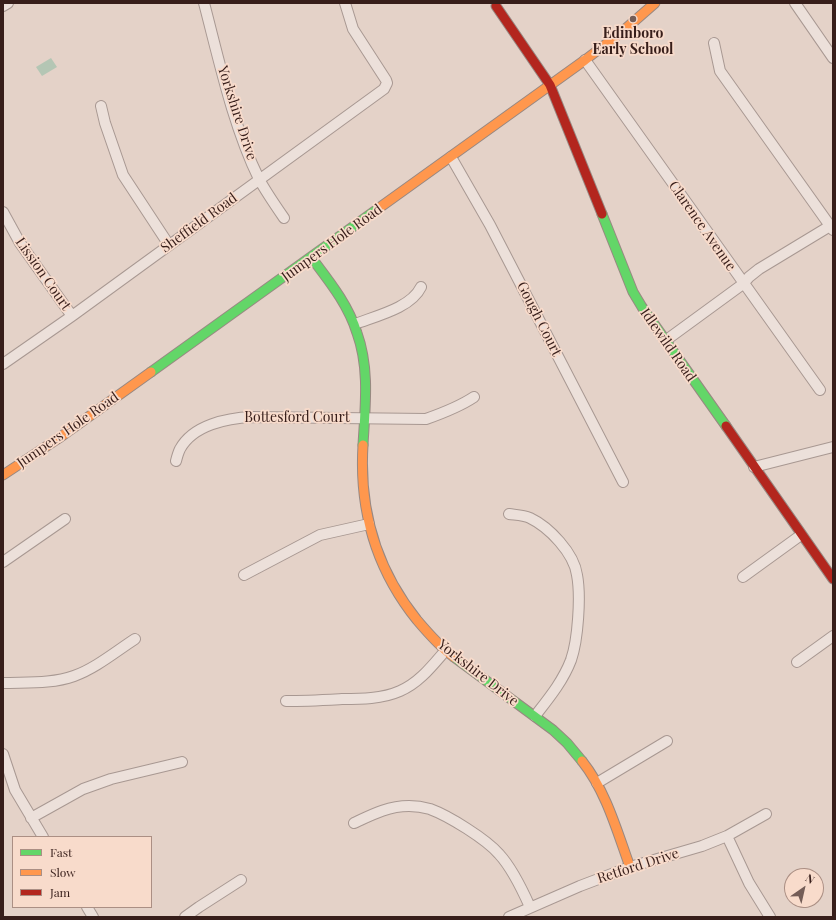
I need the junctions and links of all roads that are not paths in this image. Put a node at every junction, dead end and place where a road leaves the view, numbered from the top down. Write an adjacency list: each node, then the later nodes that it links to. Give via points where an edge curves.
1 (8, 3): 6 (street)
2 (204, 3): 14 (street, Yorkshire Drive, via 230,99)
3 (345, 3): 14 (street, Sheffield Road, via 353,29 387,83 384,89)
4 (654, 3): 10 (street, Jumpers Hole Road, via 623,32)
5 (795, 3): 9 (street)
6 (3, 6)
7 (496, 6): 11 (street, Idlewild Road)
8 (714, 43): 17 (street, via 720,71)
9 (833, 58)
10 (585, 60): 11 (street, Jumpers Hole Road); 20 (street, Clarence Avenue)
11 (550, 85): 13 (street, Jumpers Hole Road); 24 (street, Idlewild Road, via 634,292)
12 (101, 106): 18 (street, via 123,175)
13 (451, 157): 19 (street, Jumpers Hole Road); 33 (street, Gough Court, via 490,225)
14 (259, 179): 16 (street, Yorkshire Drive); 18 (street, Sheffield Road)
15 (3, 212): 22 (street, Lission Court, via 20,243)
16 (284, 218)
17 (831, 228): 20 (street, via 759,269)
18 (169, 245): 22 (street, Sheffield Road)
19 (311, 258): 23 (street, Yorkshire Drive, via 340,296); 32 (street, Jumpers Hole Road, via 59,438)
20 (743, 284): 24 (street); 26 (street, Clarence Avenue)
21 (421, 287): 23 (street, via 412,300)
22 (72, 316): 25 (street, Sheffield Road)
23 (355, 324): 28 (street, Yorkshire Drive, via 364,368)
24 (665, 340): 31 (street, Idlewild Road)
25 (3, 364)
26 (820, 390)
27 (474, 397): 28 (street, Bottesford Court, via 426,419)
28 (364, 419): 30 (street, Bottesford Court, via 233,418 196,432 180,449); 36 (street, Yorkshire Drive, via 362,466)
29 (833, 447): 31 (street)
30 (176, 461)
31 (754, 467): 37 (street, Idlewild Road)
32 (3, 475)
33 (623, 482)
34 (509, 514): 48 (street, via 531,518 554,536 572,560 577,574 578,612 572,658 559,684)
35 (65, 519): 38 (street)
36 (369, 524): 39 (street, via 320,535); 44 (street, Yorkshire Drive, via 387,575 420,624)
37 (802, 535): 40 (street); 41 (street, Idlewild Road)
38 (3, 562)
39 (244, 575)
40 (743, 577)
41 (833, 579)
42 (833, 636): 45 (street)
43 (135, 639): 46 (street, via 92,668 73,676 56,680)
44 (445, 650): 47 (street, via 418,679 388,696); 48 (street, Yorkshire Drive)
45 (797, 662)
46 (3, 683)
47 (286, 701)
48 (535, 716): 52 (street, Yorkshire Drive, via 573,749)
49 (667, 741): 52 (street)
50 (3, 754): 54 (street, via 15,790)
51 (182, 762): 54 (street, via 111,779 83,789)
52 (597, 783): 58 (street, Yorkshire Drive, via 608,804)
53 (766, 814): 57 (street, Retford Drive)
54 (31, 818): 56 (street)
55 (354, 823): 60 (street, via 376,812 407,806 428,808 450,818 488,843 499,854)
56 (42, 836)
57 (727, 836): 58 (street, Retford Drive); 65 (street, via 749,883)
58 (630, 868): 60 (street, Retford Drive)
59 (241, 880): 63 (street)
60 (530, 907): 64 (street, Retford Drive)
61 (88, 908): 62 (street)
62 (93, 917)
63 (185, 917)
64 (510, 917)
65 (770, 917)

